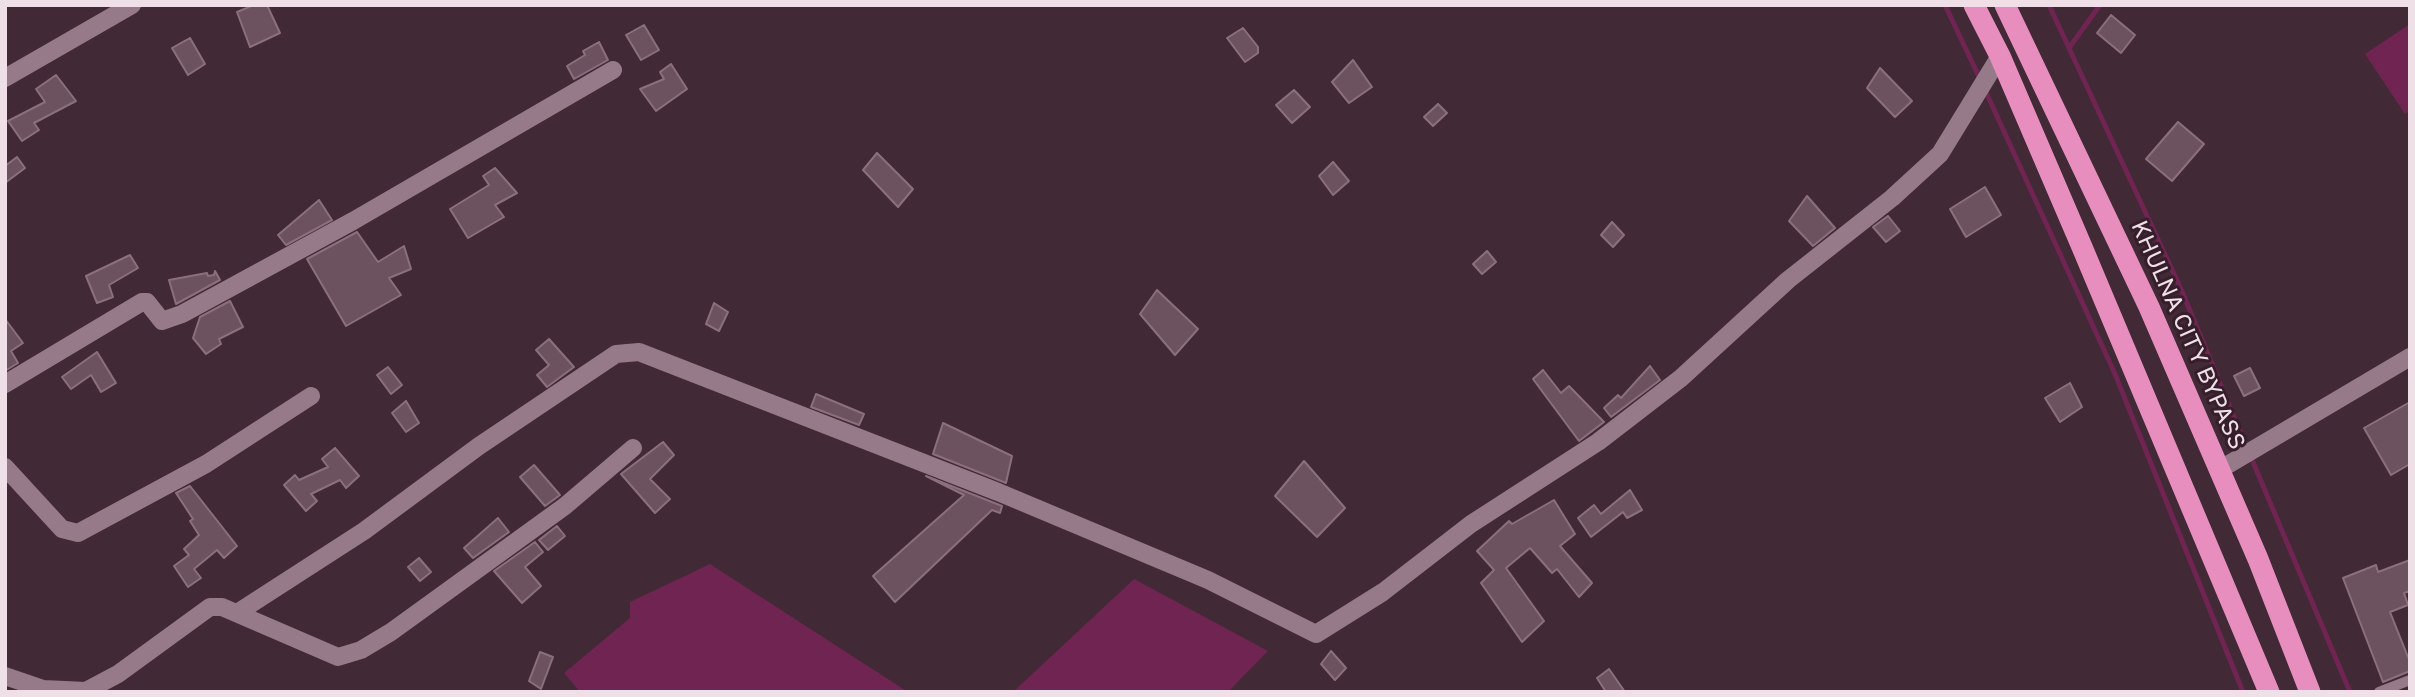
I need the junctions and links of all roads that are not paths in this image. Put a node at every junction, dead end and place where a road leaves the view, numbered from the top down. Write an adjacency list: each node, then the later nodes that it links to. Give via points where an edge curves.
1 (132, 5): 6 (street)
2 (1974, 5): 4 (highway)
3 (2005, 5): 12 (highway, KHULNA CITY BYPASS, via 2149,307)
4 (2000, 56): 13 (street, via 1940,154 1788,280 1681,377 1608,435 1471,524 1383,593 1316,634 1208,580 1011,497 639,352 616,354); 17 (highway)
5 (612, 70): 8 (street, via 353,221 182,314 162,321 142,302)
6 (5, 78)
7 (2410, 357): 12 (street)
8 (5, 384)
9 (311, 396): 11 (street, via 206,464 78,533 62,529)
10 (633, 448): 13 (street, via 565,506 361,650 338,656)
11 (5, 467)
12 (2219, 470): 18 (highway, KHULNA CITY BYPASS)
13 (237, 614): 16 (street, via 210,607 118,674)
14 (5, 676): 16 (street, via 43,689)
15 (2410, 680): 19 (lane)
16 (86, 691)
17 (2269, 692)
18 (2310, 692)
19 (2379, 692)

